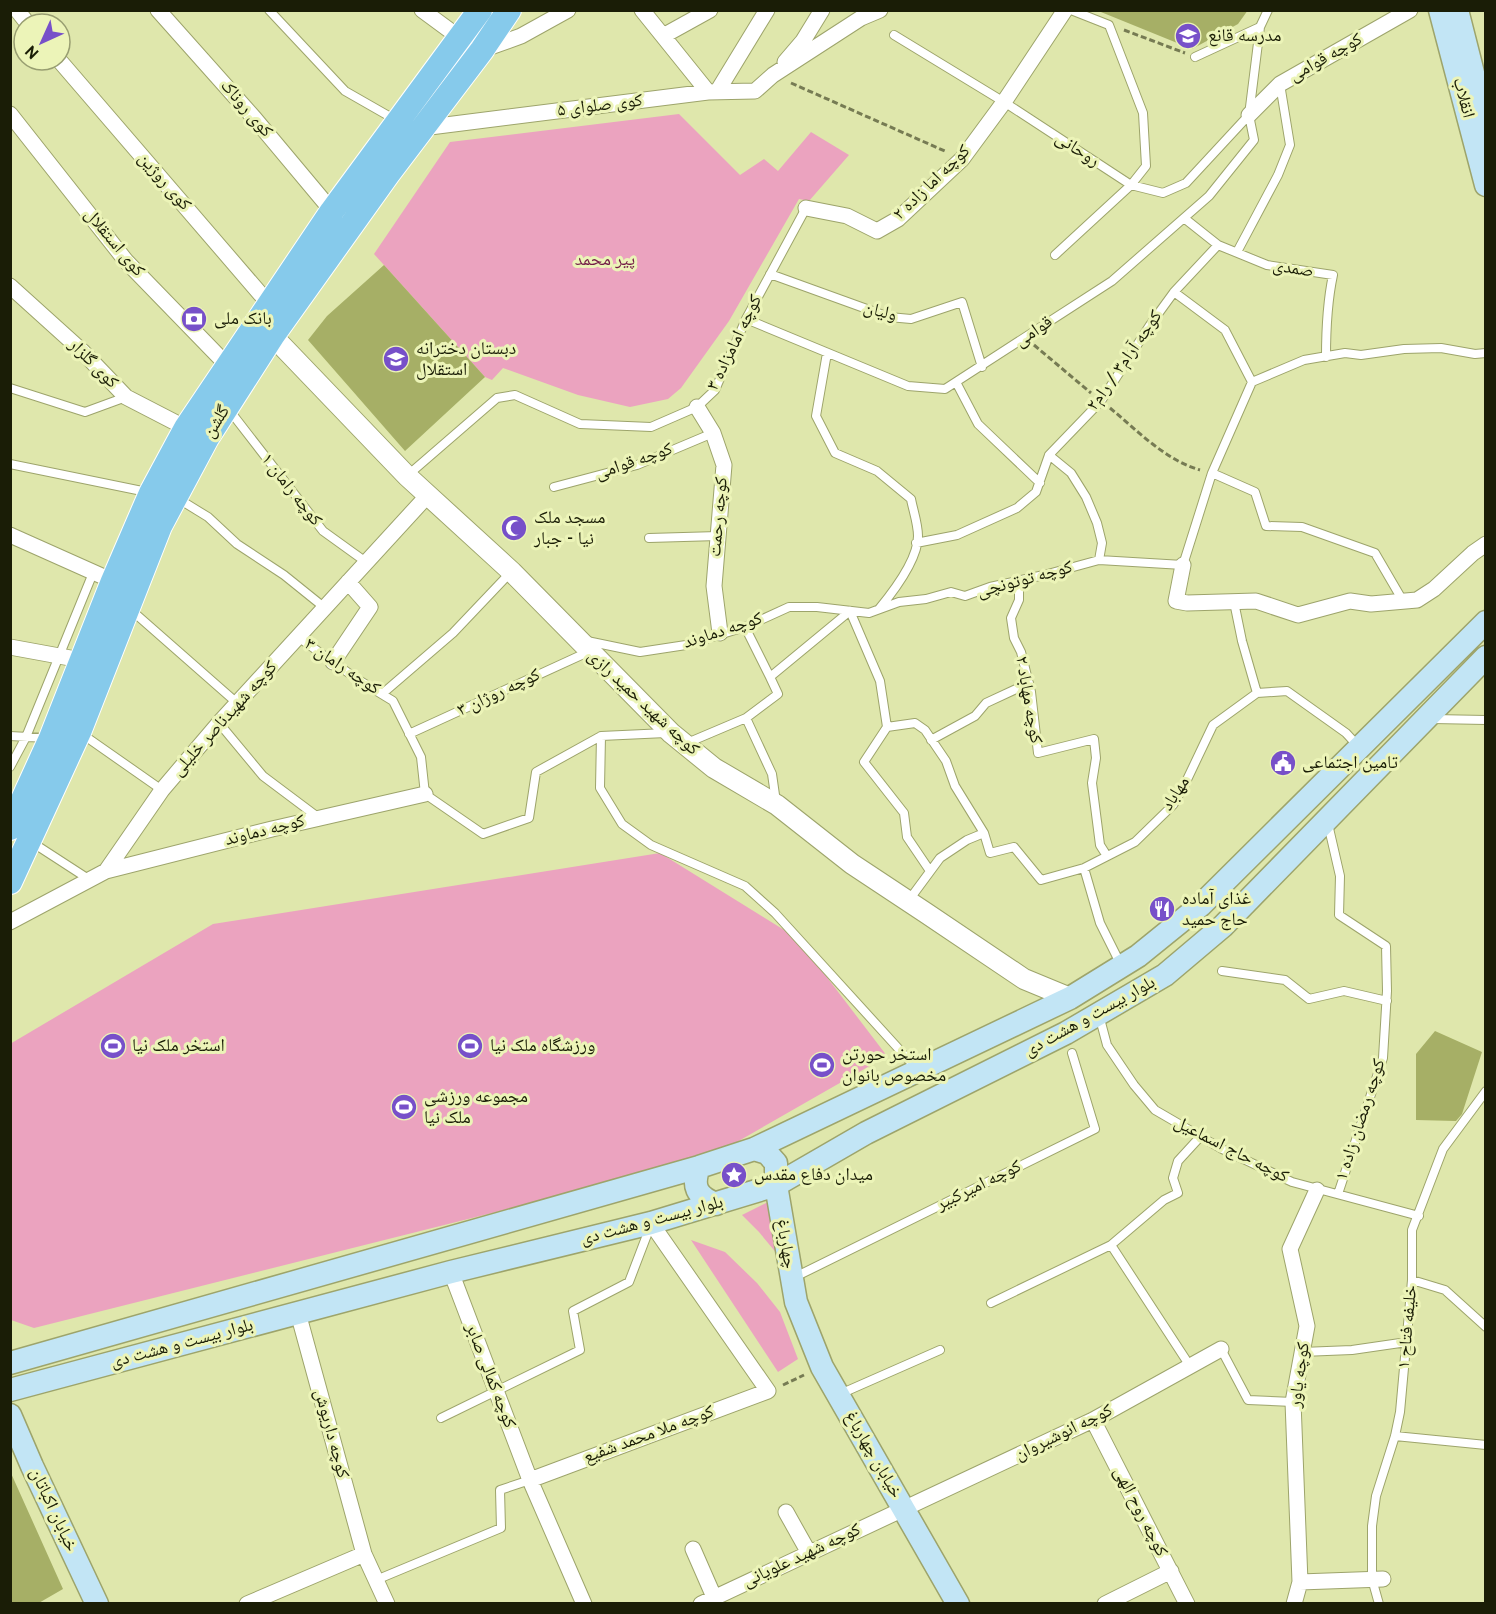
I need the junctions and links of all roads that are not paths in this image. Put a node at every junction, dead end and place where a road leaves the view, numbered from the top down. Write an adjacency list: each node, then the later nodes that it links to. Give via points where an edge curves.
1 (158, 10): 37 (street, کوی روناک)
2 (269, 10): 31 (lane, via 345,91)
3 (422, 10): 21 (street)
4 (480, 10): 21 (main road, گلشن)
5 (509, 10): 22 (main road, گلشن)
6 (568, 10): 22 (street, via 521,36)
7 (642, 10): 20 (street)
8 (710, 10): 20 (street)
9 (768, 10): 27 (street)
10 (822, 10): 25 (street, via 803,41)
11 (880, 10): 25 (street, via 861,18)
12 (1065, 10): 28 (street, کوچه اما زاده ۲)
13 (1071, 10): 35 (lane, via 1109,25 1143,113 1146,166)
14 (1268, 10): 18 (lane)
15 (1410, 10): 26 (street, کوچه قوامی)
16 (1440, 10): 34 (main road, انقلاب)
17 (1457, 10): 32 (main road, انقلاب)
18 (1260, 27): 23 (lane); 30 (lane)
19 (894, 35): 28 (lane, روحانی)
20 (663, 36): 27 (street)
21 (460, 38): 31 (main road, گلشن)
22 (482, 50): 33 (main road, گلشن)
23 (1195, 57)
24 (69, 72): 46 (street, کوی روژین)
25 (773, 75): 27 (street, کوی صلوای ۵, via 755,91)
26 (1280, 84): 30 (street, کوچه قوامی); 40 (lane, via 1290,145)
27 (712, 92): 33 (street, کوی صلوای ۵)
28 (1004, 102): 35 (lane, روحانی); 36 (street, کوچه اما زاده ۲, via 962,159 898,219 877,231 847,216)
29 (10, 114): 50 (street, کوی استقلال, via 126,261)
30 (1249, 115): 35 (lane, روحانی, via 1186,183 1163,193); 38 (lane, قوامی, via 1254,140 1209,196)
31 (398, 121): 37 (main road, گلشن)
32 (1485, 124)
33 (422, 128): 46 (main road, گلشن)
34 (1485, 184)
35 (1131, 185): 41 (lane)
36 (806, 208): 42 (lane, کوچه امامزاده ۳)
37 (332, 211): 46 (main road, گلشن)
38 (1184, 218): 39 (lane, صمدی); 51 (lane, قوامی, via 1112,280)
39 (1218, 245): 40 (lane, صمدی); 44 (lane, کوچه آرام۳ / رام۲)
40 (1237, 252): 49 (lane, صمدی, via 1267,265 1333,275)
41 (1055, 255)
42 (770, 274): 45 (lane, کوچه امامزاده ۳); 51 (lane, ولیان, via 889,318 911,319 962,302)
43 (12, 289): 55 (street, کوی گلزار, via 82,351)
44 (1174, 292): 53 (lane, via 1225,330); 60 (lane, کوچه آرام۳ / رام۲, via 1101,400)
45 (746, 318): 47 (lane, قوامی); 57 (lane, کوچه امامزاده ۳, via 715,390)
46 (267, 320): 50 (main road, گلشن); 56 (main road, گلشن); 63 (street, کوچه شهید حمید رازی)
47 (827, 352): 52 (lane, قوامی, via 908,386 945,389); 72 (lane, via 816,416 835,453 877,471 911,499)
48 (1485, 353): 49 (lane, via 1441,348)
49 (1326, 357): 53 (lane, via 1304,360)
50 (226, 365): 58 (main road, گلشن)
51 (982, 367): 52 (lane, قوامی)
52 (957, 382): 64 (lane, via 978,424)
53 (1252, 382): 62 (lane)
54 (10, 388): 55 (lane, via 85,412)
55 (126, 397): 58 (street, کوی گلزار)
56 (227, 407): 68 (main road, گلشن); 75 (lane, کوچه رامان ۱, via 323,531)
57 (697, 407): 59 (street, کوچه رحمت); 63 (lane, کوچه امامزاده ۳, via 651,427 580,424 515,395 497,398)
58 (186, 428): 66 (main road, گلشن)
59 (713, 433): 65 (lane, کوچه قوامی, via 638,465); 70 (street, کوچه رحمت, via 724,465)
60 (1049, 454): 64 (lane, کوچه آرام۳ / رام۲); 74 (lane, via 1071,473 1086,497 1102,543)
61 (10, 464): 66 (lane)
62 (1212, 473): 76 (lane); 81 (lane, via 1255,492 1266,526 1302,527 1376,553)
63 (407, 476): 67 (street, کوچه شهید حمید رازی)
64 (1040, 483): 72 (lane, کوچه آرام۳ / رام۲, via 1036,492 1017,508 957,535)
65 (554, 487)
66 (151, 493): 78 (main road, گلشن)
67 (428, 495): 75 (street, کوچه شهیدناصر خلیلی); 77 (street, کوچه شهید حمید رازی)
68 (176, 497): 83 (main road, گلشن); 84 (lane, via 284,575)
69 (10, 535): 78 (street)
70 (718, 536): 71 (lane); 90 (street, کوچه رحمت, via 714,586)
71 (649, 538)
72 (916, 543): 85 (lane, via 897,588)
73 (1485, 544): 81 (street, via 1434,589 1417,600)
74 (1099, 560): 76 (lane, کوچه توتونچی); 79 (lane, کوچه توتونچی)
75 (366, 562): 80 (street, کوچه شهیدناصر خلیلی)
76 (1184, 566): 82 (street, via 1176,601)
77 (512, 572): 92 (street, کوچه شهید حمید رازی); 101 (lane, via 453,633)
78 (103, 577): 94 (lane); 96 (main road, گلشن)
79 (1019, 581): 85 (lane, کوچه توتونچی, via 965,596 951,592); 99 (lane, کوچه مهاباد ۲, via 1019,600 1011,618)
80 (348, 582): 84 (street, کوچه شهیدناصر خلیلی); 97 (street, via 370,607)
81 (1403, 601): 82 (street, via 1350,601 1298,615 1256,602)
82 (1234, 602): 100 (lane)
83 (127, 607): 102 (lane); 108 (main road, گلشن)
84 (323, 610): 91 (street, کوچه شهیدناصر خلیلی)
85 (878, 610): 87 (lane, کوچه توتونچی)
86 (850, 611): 87 (lane, کوچه دماوند); 89 (lane, کوچه دماوند, via 789,607); 98 (lane); 107 (lane, via 880,681)
87 (869, 613)
88 (1485, 622): 116 (main road, بلوار بیست و هشت دی)
89 (745, 627): 90 (lane, کوچه دماوند); 98 (lane)
90 (720, 633): 92 (lane, کوچه دماوند, via 686,645 640,652)
91 (298, 637): 97 (lane, کوچه رامان ۳); 102 (street, کوچه شهیدناصر خلیلی)
92 (583, 645): 109 (lane, کوچه روژان ۳); 114 (street, کوچه شهید حمید رازی)
93 (10, 647): 94 (street)
94 (58, 656): 96 (street); 112 (lane)
95 (1485, 657): 104 (main road, بلوار بیست و هشت دی)
96 (81, 660): 113 (main road, گلشن)
97 (333, 662): 101 (lane, کوچه رامان ۳)
98 (770, 677): 103 (lane, via 778,694)
99 (1029, 683): 115 (lane, via 986,703 975,716); 126 (lane, کوچه مهاباد ۲, via 1038,753 1094,739 1092,783 1100,845)
100 (1257, 693): 116 (lane, via 1287,691); 126 (lane, مهاباد, via 1213,725 1173,806 1135,842)
101 (382, 694): 109 (lane, کوچه رامان ۳, via 393,701)
102 (237, 703): 106 (street, کوچه شهیدناصر خلیلی)
103 (746, 718): 114 (lane); 121 (lane, via 772,774)
104 (1426, 718): 105 (lane); 123 (main road, بلوار بیست و هشت دی)
105 (1485, 720)
106 (219, 723): 118 (street, کوچه شهیدناصر خلیلی); 122 (lane, via 263,776)
107 (887, 727): 115 (lane, via 915,723); 129 (lane, via 864,762 904,813 907,837)
108 (79, 732): 118 (lane); 125 (main road, گلشن)
109 (409, 734): 119 (lane, کوچه رامان ۳, via 421,757)
110 (10, 736): 112 (lane)
111 (601, 736): 114 (lane); 119 (lane, via 536,772 529,818 483,834); 140 (lane, via 600,788 622,824 651,845 745,886 775,913)
112 (26, 737): 113 (lane); 117 (lane)
113 (51, 738): 125 (main road, گلشن)
114 (678, 738): 121 (street, کوچه شهید حمید رازی, via 714,768)
115 (931, 740): 124 (lane)
116 (1360, 747): 120 (main road, بلوار بیست و هشت دی)
117 (10, 767)
118 (162, 790): 128 (street, کوچه شهیدناصر خلیلی)
119 (425, 794): 122 (street, کوچه دماوند)
120 (1308, 800): 123 (main road); 134 (main road, بلوار بیست و هشت دی, via 1201,905)
121 (777, 805): 132 (street, کوچه شهید حمید رازی, via 852,864)
122 (319, 818): 128 (street, کوچه دماوند)
123 (1328, 821): 137 (lane, کوچه رمضان زاده ۱, via 1340,876 1339,915 1386,946); 138 (main road, بلوار بیست و هشت دی, via 1223,926 1165,975)
124 (984, 833): 127 (lane, مهاباد, via 990,853 1014,847 1041,880); 129 (lane, via 940,858)
125 (21, 835): 130 (lane); 131 (main road, گلشن)
126 (1107, 856): 127 (lane, مهاباد)
127 (1084, 868): 134 (lane, via 1100,923)
128 (106, 871): 130 (street, کوچه شهیدناصر خلیلی)
129 (930, 871): 132 (lane)
130 (90, 880): 133 (street, کوچه شهیدناصر خلیلی)
131 (10, 882)
132 (908, 901): 136 (street, کوچه شهید حمید رازی, via 1024,979)
133 (10, 922)
134 (1122, 966): 136 (main road, بلوار بیست و هشت دی)
135 (1222, 971): 137 (lane, via 1285,980 1310,999 1344,991)
136 (1070, 999): 140 (main road, بلوار بیست و هشت دی)
137 (1387, 1001): 149 (lane, کوچه رمضان زاده ۱, via 1383,1058)
138 (1099, 1014): 143 (main road, بلوار بیست و هشت دی); 144 (lane, کوچه حاج اسماعیل, via 1107,1045 1134,1085 1155,1110)
139 (1072, 1053): 156 (lane, کوچه امیرکبیر, via 1095,1129)
140 (919, 1071): 142 (main road, بلوار بیست و هشت دی)
141 (1485, 1090): 151 (lane, خلیفه فتاح ۱, via 1443,1149)
142 (851, 1104): 143 (main road); 145 (main road, بلوار بیست و هشت دی)
143 (866, 1133): 147 (main road, بلوار بیست و هشت دی)
144 (1200, 1137): 148 (lane, کوچه حاج اسماعیل, via 1292,1182); 154 (lane, via 1178,1161 1173,1178 1178,1193 1164,1200)
145 (754, 1149): 146 (main road, بلوار بیست و هشت دی); 147 (main road, چهارباغ, via 767,1153 776,1163)
146 (699, 1167): 150 (main road, via 695,1186 700,1195); 153 (main road, بلوار بیست و هشت دی)
147 (776, 1185): 150 (main road, بلوار بیست و هشت دی); 156 (main road, چهارباغ)
148 (1317, 1190): 149 (lane, کوچه حاج اسماعیل); 165 (street, کوچه یاور, via 1290,1249 1307,1326)
149 (1338, 1194): 151 (lane, کوچه حاج اسماعیل)
150 (716, 1204): 152 (main road, بلوار بیست و هشت دی)
151 (1419, 1216): 157 (lane, خلیفه فتاح ۱, via 1412,1230)
152 (651, 1223): 155 (main road, بلوار بیست و هشت دی); 169 (lane, via 629,1282 573,1311 580,1350); 177 (street, کوچه ملا محمد شفیع, via 768,1391)
153 (438, 1242): 155 (main road, via 453,1253 455,1263); 166 (main road, بلوار بیست و هشت دی)
154 (1111, 1245): 159 (lane); 167 (lane)
155 (451, 1272): 160 (main road, بلوار بیست و هشت دی); 169 (street, کوچه کمالی صابر)
156 (791, 1279): 158 (main road, چهارباغ)
157 (1412, 1280): 161 (lane, via 1445,1290); 162 (lane, خلیفه فتاح ۱)
158 (796, 1302): 170 (main road, خیابان چهارباغ, via 822,1367)
159 (991, 1303)
160 (298, 1313): 168 (main road, بلوار بیست و هشت دی); 182 (street, کوچه داریوش)
161 (1485, 1327)
162 (1407, 1342): 165 (lane); 175 (lane, خلیفه فتاح ۱)
163 (1221, 1349): 167 (street, کوچه انوشیروان); 171 (lane, via 1248,1400)
164 (940, 1350): 170 (lane)
165 (1302, 1352): 171 (street, کوچه یاور)
166 (10, 1363)
167 (1190, 1366): 174 (street, کوچه انوشیروان)
168 (10, 1390)
169 (496, 1392): 173 (lane); 177 (street, کوچه کمالی صابر)
170 (838, 1395): 178 (main road, خیابان چهارباغ)
171 (1293, 1402): 186 (street, کوچه یاور)
172 (10, 1415): 189 (main road, خیابان اکباتان)
173 (441, 1418)
174 (1093, 1420): 178 (street, کوچه انوشیروان); 183 (street, کوچه روح الهی)
175 (1395, 1436): 176 (lane); 184 (lane, خلیفه فتاح ۱, via 1376,1496 1372,1526)
176 (1485, 1445)
177 (530, 1480): 185 (lane, via 500,1490 501,1528); 191 (street, کوچه کمالی صابر)
178 (904, 1508): 181 (street, کوچه شهید علویانی); 192 (main road, خیابان چهارباغ)
179 (786, 1512): 181 (street)
180 (693, 1549): 187 (street)
181 (809, 1553): 187 (street, کوچه شهید علویانی)
182 (364, 1554): 185 (street, کوچه داریوش); 188 (street)
183 (1171, 1571): 193 (street); 194 (street, کوچه روح الهی)
184 (1378, 1579): 186 (street); 196 (lane, خلیفه فتاح ۱)
185 (376, 1580): 190 (street, کوچه داریوش)
186 (1300, 1582): 195 (street, کوچه یاور)
187 (707, 1600)
188 (248, 1603)
189 (98, 1604)
190 (387, 1604)
191 (584, 1604)
192 (958, 1604)
193 (1105, 1604)
194 (1187, 1604)
195 (1294, 1604)
196 (1378, 1604)

